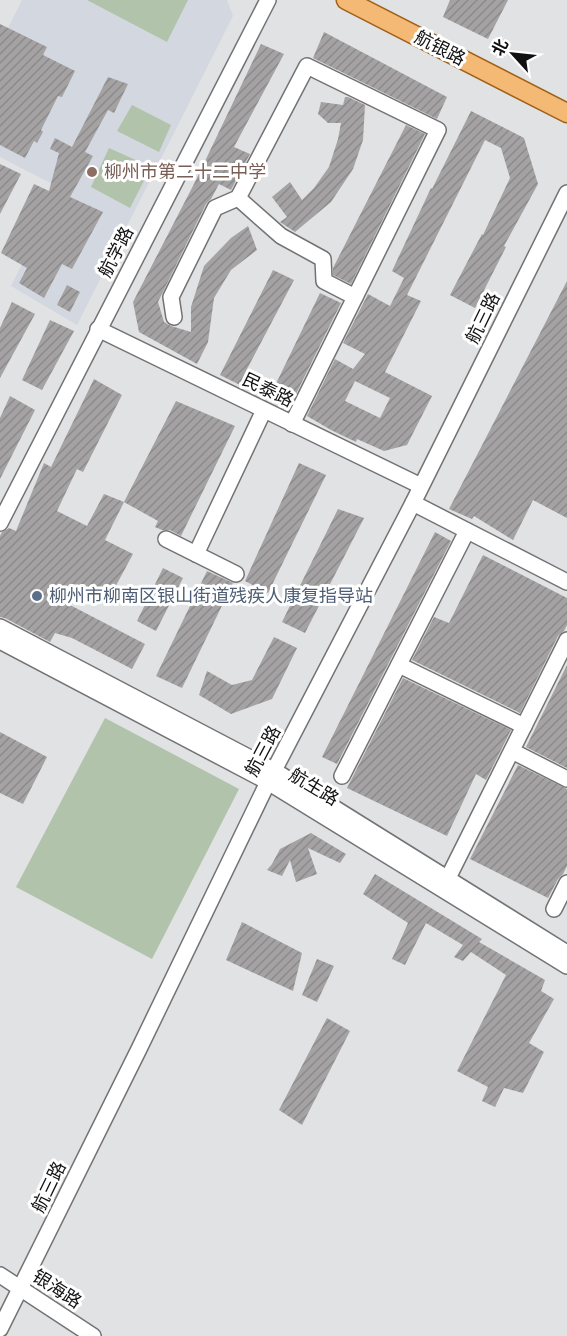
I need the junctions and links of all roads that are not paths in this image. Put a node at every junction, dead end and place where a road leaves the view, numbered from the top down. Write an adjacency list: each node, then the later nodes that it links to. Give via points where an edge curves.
1 (268, 0): 8 (street, 航学路)
2 (346, 0): 3 (main road, 航银路)
3 (567, 113)
4 (567, 193): 11 (street, 航三路)
5 (238, 198): 6 (street, via 281,236 323,260 324,281); 6 (street, via 307,66 438,130); 7 (street, via 215,208 171,297)
6 (355, 297): 10 (street)
7 (174, 317)
8 (98, 329): 9 (street, 民泰路); 13 (street, 航学路)
9 (264, 410): 10 (street, 民泰路); 16 (street)
10 (292, 423): 11 (street, 民泰路)
11 (421, 486): 12 (street, 航三路)
12 (413, 503): 14 (street); 25 (street, 航三路)
13 (0, 523)
14 (467, 531): 18 (street); 22 (street)
15 (165, 539): 16 (street)
16 (196, 554): 17 (street)
17 (236, 574)
18 (567, 582)
19 (0, 627): 25 (street)
20 (567, 640): 23 (street)
21 (0, 641): 25 (street, 航生路)
22 (399, 665): 23 (street); 26 (street)
23 (524, 726): 24 (street)
24 (512, 751): 27 (street); 29 (street)
25 (272, 776): 29 (street); 34 (street, 航三路)
26 (342, 776)
27 (567, 779)
28 (567, 883): 30 (street)
29 (445, 884): 31 (street); 32 (street)
30 (554, 909)
31 (567, 953)
32 (567, 966)
33 (0, 1275): 34 (street, 银海路)
34 (21, 1288): 35 (street, 航三路); 36 (street, 银海路)
35 (0, 1329)
36 (93, 1336)

